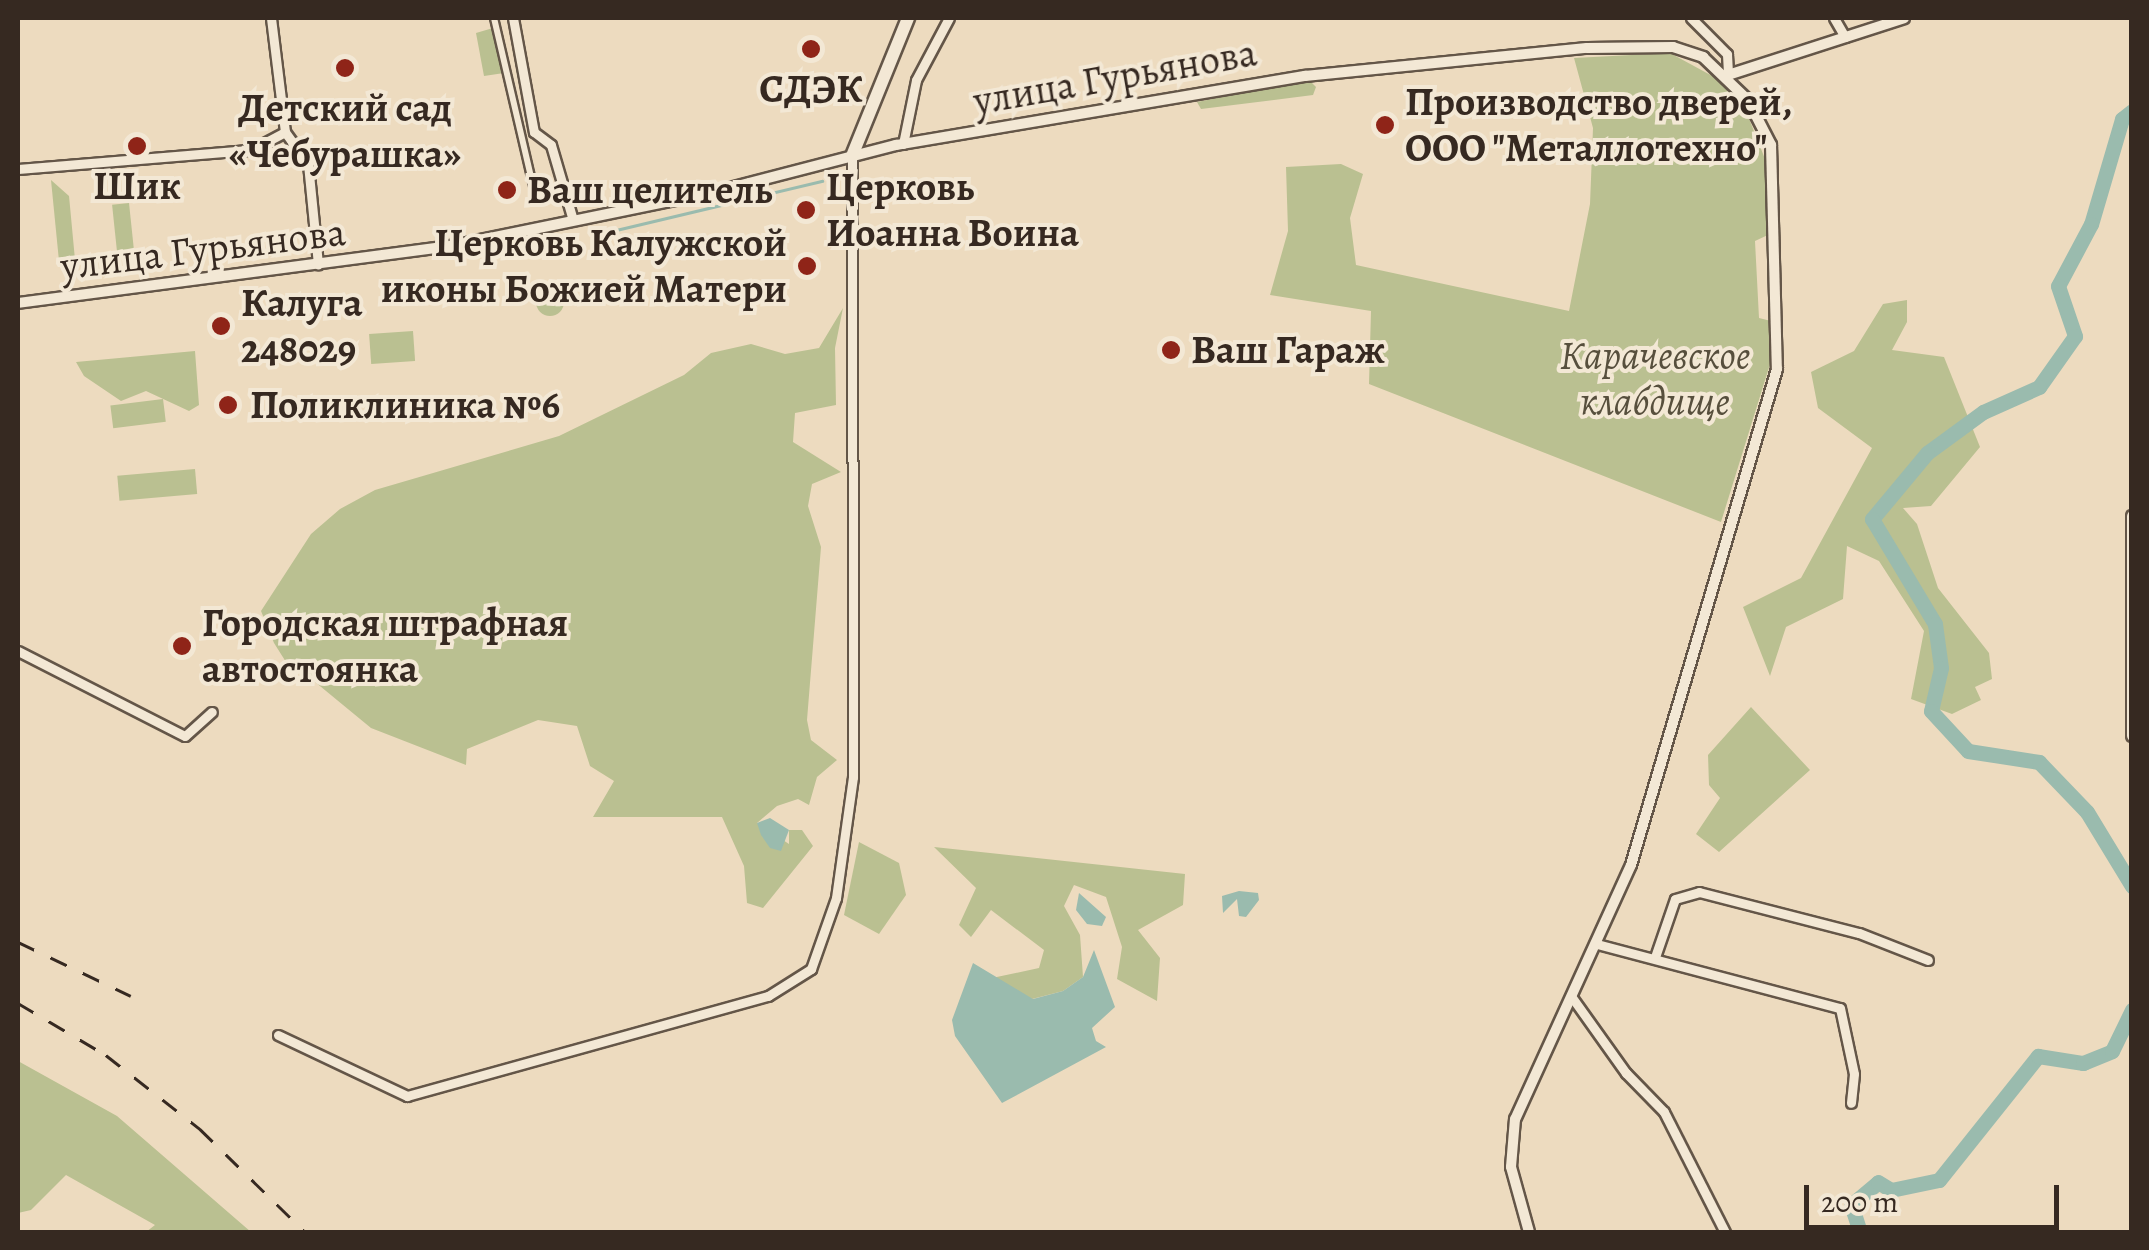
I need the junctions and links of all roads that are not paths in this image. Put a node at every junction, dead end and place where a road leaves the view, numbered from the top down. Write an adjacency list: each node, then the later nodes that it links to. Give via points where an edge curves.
1 (271, 18): 11 (street)
2 (494, 18): 15 (street)
3 (513, 18): 16 (street, via 534,132 551,145)
4 (908, 18): 13 (main road)
5 (949, 18): 12 (street, via 916,80)
6 (1690, 18): 10 (street, via 1728,54)
7 (1834, 18): 9 (street)
8 (1904, 18): 9 (street)
9 (1846, 37): 10 (street)
10 (1728, 74): 12 (street, улица Гурьянова, via 1674,47 1588,48 1305,76); 23 (street, via 1758,114 1774,162 1776,368 1631,865)
11 (284, 132): 14 (street, via 251,150); 17 (street, via 308,164)
12 (903, 144): 13 (street, улица Гурьянова)
13 (852, 156): 16 (street, улица Гурьянова); 27 (street, via 853,777 836,898 811,969 768,996 408,1096)
14 (18, 168)
15 (536, 199)
16 (573, 220): 17 (street, улица Гурьянова)
17 (318, 265): 18 (street, улица Гурьянова)
18 (18, 304)
19 (2132, 516): 22 (street)
20 (18, 651): 21 (street, via 185,736)
21 (212, 712)
22 (2132, 736)
23 (1597, 944): 24 (street); 26 (street)
24 (1655, 957): 25 (street, via 1675,899 1699,892 1859,932); 28 (street, via 1840,1008 1854,1074)
25 (1928, 960)
26 (1570, 996): 29 (street, via 1525,1092 1510,1142); 30 (street, via 1664,1112)
27 (278, 1035)
28 (1851, 1103)
29 (1529, 1232)
30 (1725, 1232)

